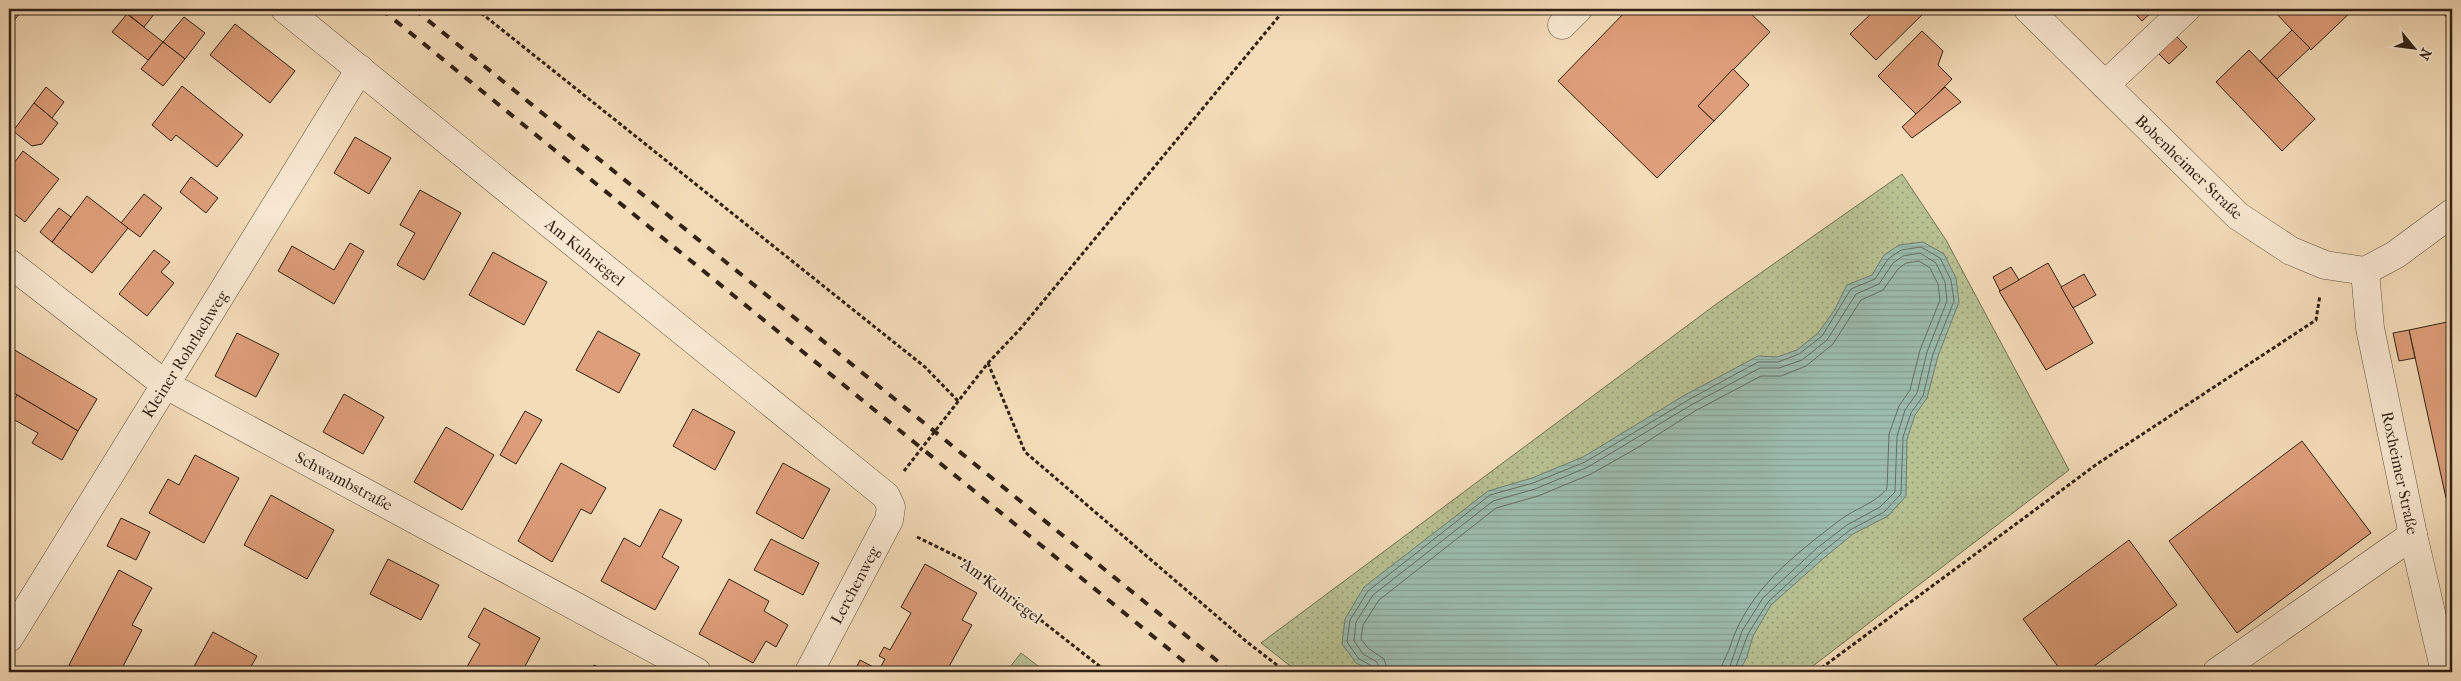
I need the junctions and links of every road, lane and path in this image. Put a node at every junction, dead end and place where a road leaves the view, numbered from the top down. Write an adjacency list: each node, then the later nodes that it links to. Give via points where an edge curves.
1 (285, 9): 6 (street, Am Kuhriegel)
2 (476, 9): 14 (path, via 925,367)
3 (1284, 9): 12 (path, via 1021,328)
4 (2028, 9): 7 (street, Bobenheimer Straße)
5 (2186, 9): 7 (street)
6 (360, 69): 13 (street, Kleiner Rohrlachweg); 15 (street, Am Kuhriegel)
7 (2105, 85): 10 (street, Bobenheimer Straße, via 2238,216 2291,251 2325,266)
8 (2452, 213): 10 (street, via 2395,256)
9 (9, 263): 13 (street, Schwambstraße)
10 (2365, 271): 16 (street, Roxheimer Straße, via 2370,328)
11 (2320, 294): 22 (path, via 2316,320 2097,464)
12 (988, 363): 14 (path); 21 (path, via 1025,452)
13 (166, 385): 17 (street, Kleiner Rohrlachweg); 18 (street, Schwambstraße)
14 (958, 401): 15 (path)
15 (887, 508): 19 (street, Lerchenweg); 20 (path, Am Kuhriegel, via 964,560)
16 (2413, 535): 23 (street); 24 (street, Roxheimer Straße)
17 (9, 638)
18 (696, 672)
19 (810, 672)
20 (1107, 672)
21 (1286, 672)
22 (1816, 672)
23 (2217, 672)
24 (2445, 672)

